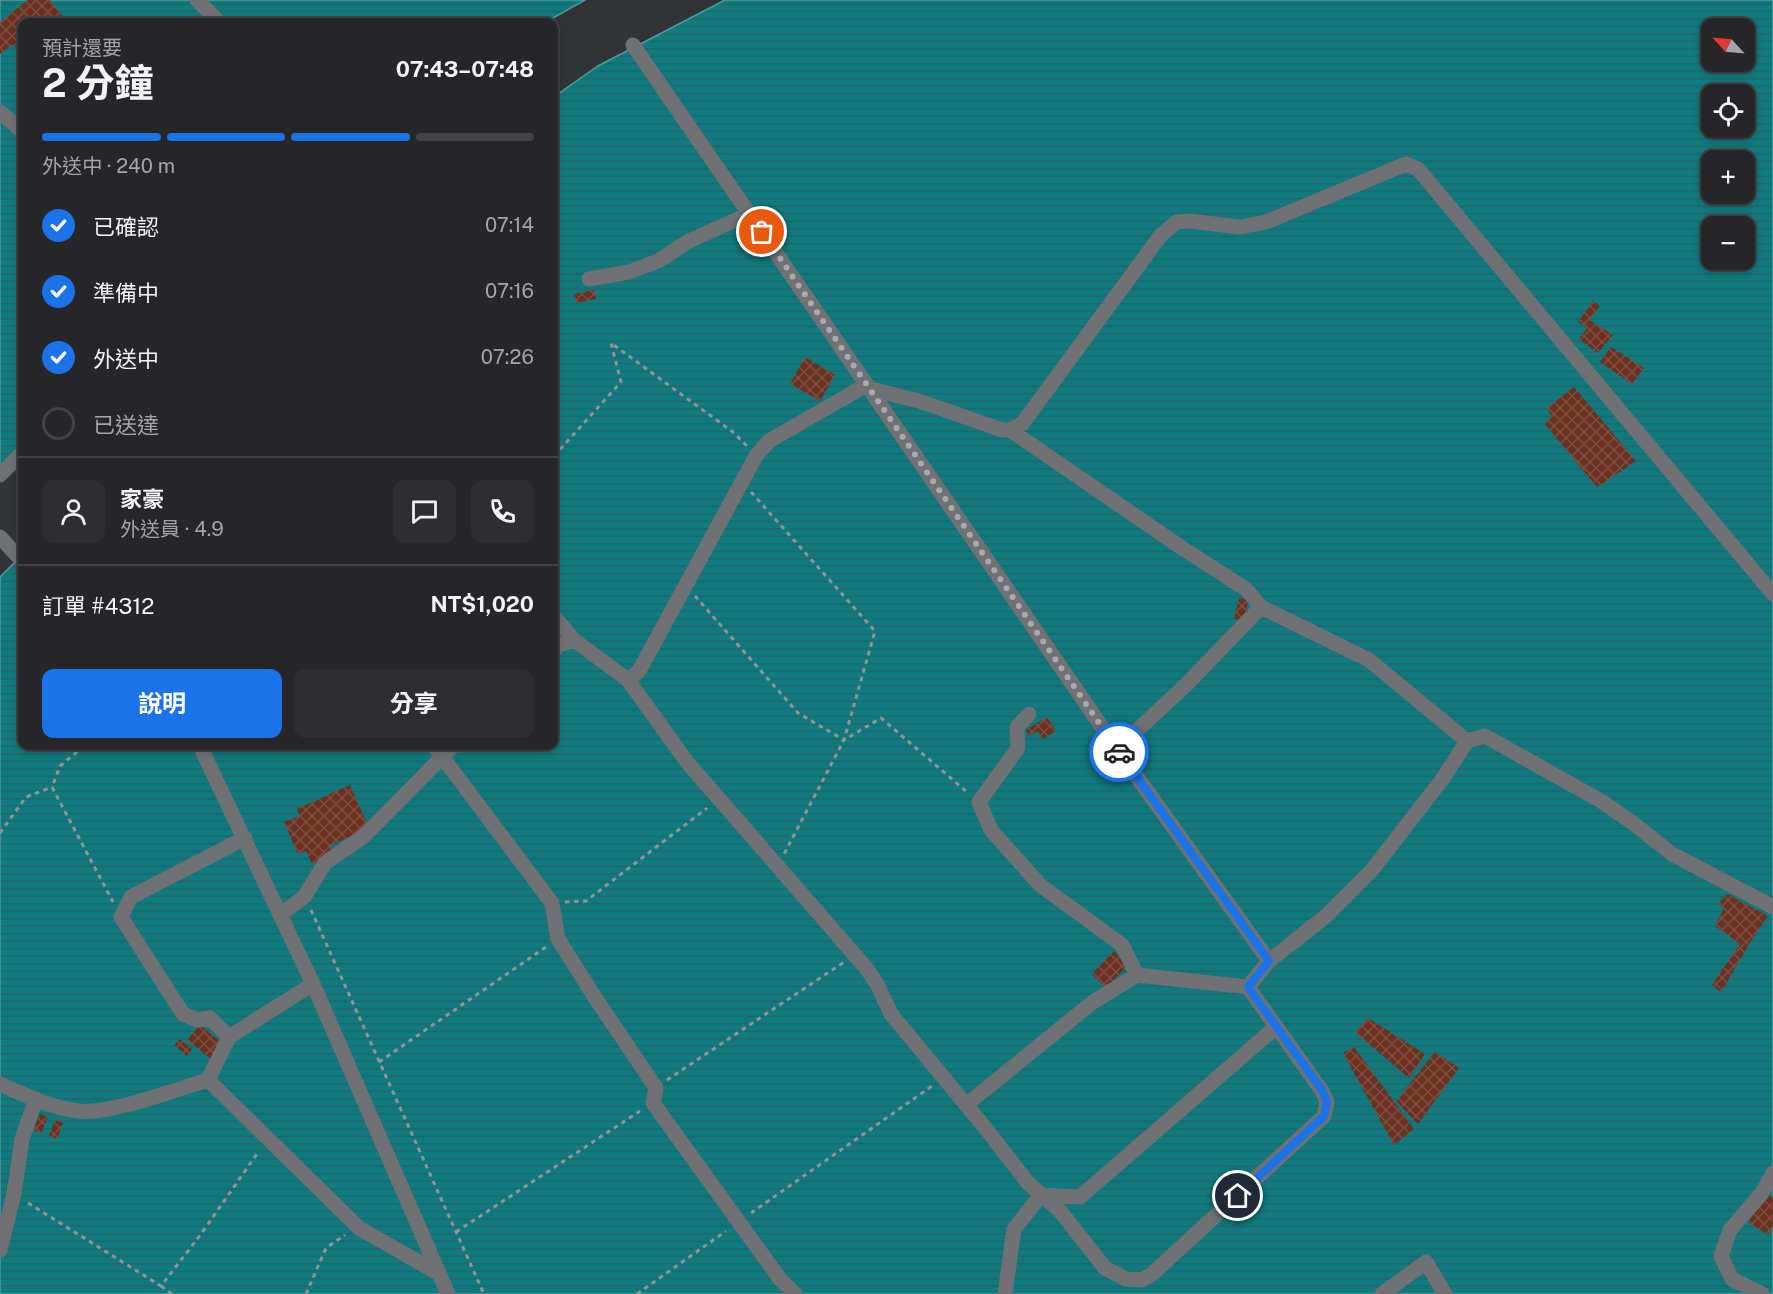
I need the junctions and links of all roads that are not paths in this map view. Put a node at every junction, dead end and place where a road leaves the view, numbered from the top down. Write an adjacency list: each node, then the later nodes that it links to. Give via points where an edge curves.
1 (196, 0): 2 (lane)
2 (215, 18)
3 (633, 45): 6 (lane)
4 (0, 112): 5 (lane)
5 (18, 128)
6 (749, 214): 7 (lane, via 689,241 658,261 629,272); 8 (lane)
7 (589, 279)
8 (869, 388): 9 (lane); 19 (lane, via 863,387 769,441 756,456 639,672); 22 (lane)
9 (1010, 430): 14 (lane, via 1022,424 1161,235 1177,222 1240,227 1266,222 1406,165 1418,169); 15 (lane, via 1246,589)
10 (18, 457): 11 (lane)
11 (0, 475)
12 (0, 537): 13 (lane)
13 (18, 556)
14 (1773, 594)
15 (1261, 607): 21 (lane, via 1369,660); 22 (lane)
16 (558, 621): 17 (lane)
17 (574, 640): 18 (lane); 19 (lane)
18 (558, 646)
19 (628, 680): 37 (lane, via 687,762 855,954 877,984 891,1014)
20 (1029, 714): 29 (lane, via 1017,727 1018,748 979,802 991,830 1040,885 1122,945)
21 (1467, 741): 26 (lane, via 1485,736 1601,801 1672,854); 28 (lane, via 1372,870 1326,916)
22 (1117, 749): 28 (lane)
23 (202, 750): 25 (lane)
24 (438, 751): 27 (lane, via 364,836 325,863 304,897); 43 (lane, via 552,903 558,939 654,1095 739,1222)
25 (244, 838): 27 (lane); 33 (lane, via 131,897 121,917 183,1014 197,1020 210,1018)
26 (1773, 907)
27 (281, 914): 30 (lane)
28 (1269, 961): 31 (lane)
29 (1137, 975): 31 (lane); 37 (lane, via 1093,1002)
30 (313, 984): 33 (lane); 41 (lane)
31 (1248, 987): 32 (lane)
32 (1276, 1027): 39 (lane, via 1080,1197); 39 (lane, via 1322,1090 1327,1102 1324,1116 1151,1275 1142,1280 1126,1279 1105,1268 1060,1211)
33 (229, 1036): 34 (lane)
34 (208, 1080): 36 (lane, via 113,1108 80,1111); 41 (lane, via 357,1226)
35 (0, 1084): 36 (lane)
36 (36, 1100): 40 (lane, via 22,1139)
37 (966, 1105): 39 (lane)
38 (1773, 1173): 47 (lane, via 1762,1193 1730,1230 1721,1256 1731,1279)
39 (1041, 1195): 44 (lane, via 1014,1228)
40 (0, 1250)
41 (436, 1272): 42 (lane)
42 (448, 1294)
43 (795, 1294)
44 (1005, 1294)
45 (1382, 1294): 46 (lane, via 1425,1262)
46 (1445, 1294)
47 (1762, 1294)

